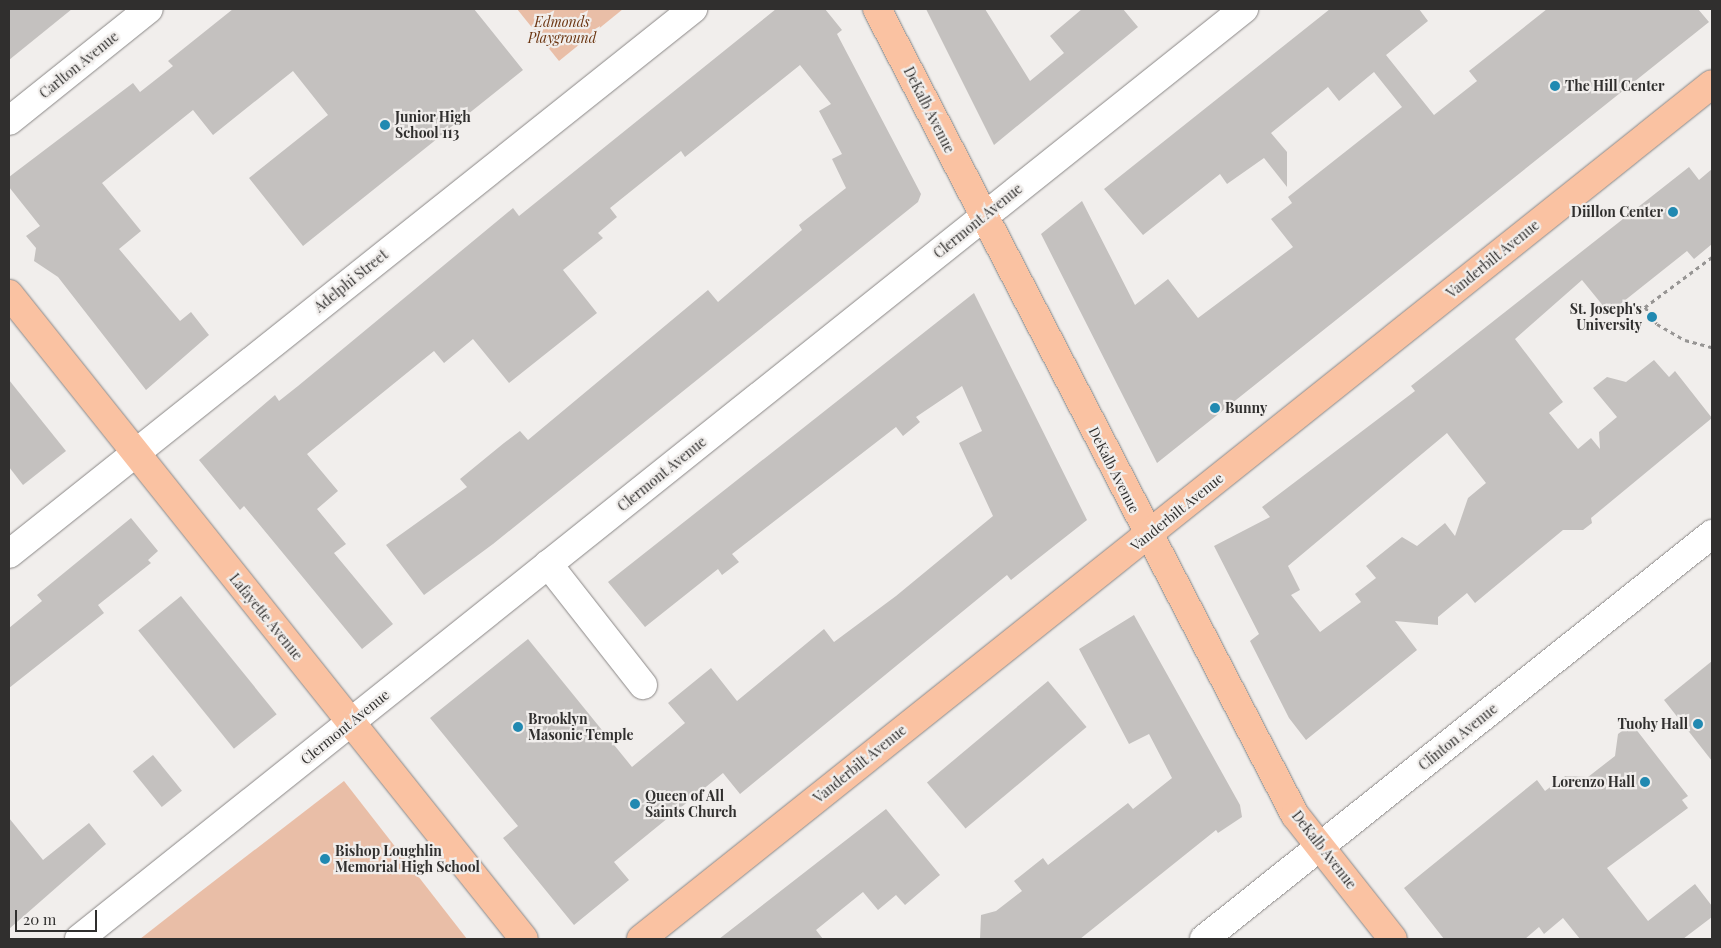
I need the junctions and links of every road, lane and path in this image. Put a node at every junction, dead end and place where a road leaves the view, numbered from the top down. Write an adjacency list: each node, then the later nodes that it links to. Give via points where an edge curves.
1 (149, 9): 6 (street, Carlton Avenue)
2 (693, 9): 11 (street, Adelphi Street)
3 (877, 9): 7 (main road, DeKalb Avenue)
4 (1244, 9): 7 (street, Clermont Avenue)
5 (1712, 84): 13 (main road, Vanderbilt Avenue)
6 (9, 121)
7 (984, 217): 13 (main road, DeKalb Avenue); 15 (street, Clermont Avenue)
8 (1712, 257): 10 (path, via 1645,307 1657,324 1685,340)
9 (9, 294): 11 (main road, Lafayette Avenue)
10 (1712, 348)
11 (135, 453): 14 (street, Adelphi Street); 17 (main road, Lafayette Avenue)
12 (1712, 534): 18 (street, Clinton Avenue)
13 (1147, 535): 18 (main road, DeKalb Avenue, via 1295,815); 21 (main road, Vanderbilt Avenue)
14 (9, 554)
15 (548, 564): 16 (street); 17 (street, Clermont Avenue)
16 (643, 685)
17 (351, 722): 19 (street, Clermont Avenue); 20 (main road, Lafayette Avenue)
18 (1320, 847): 22 (street, Clinton Avenue); 23 (main road, DeKalb Avenue)
19 (80, 939)
20 (524, 939)
21 (641, 939)
22 (1204, 939)
23 (1394, 939)

